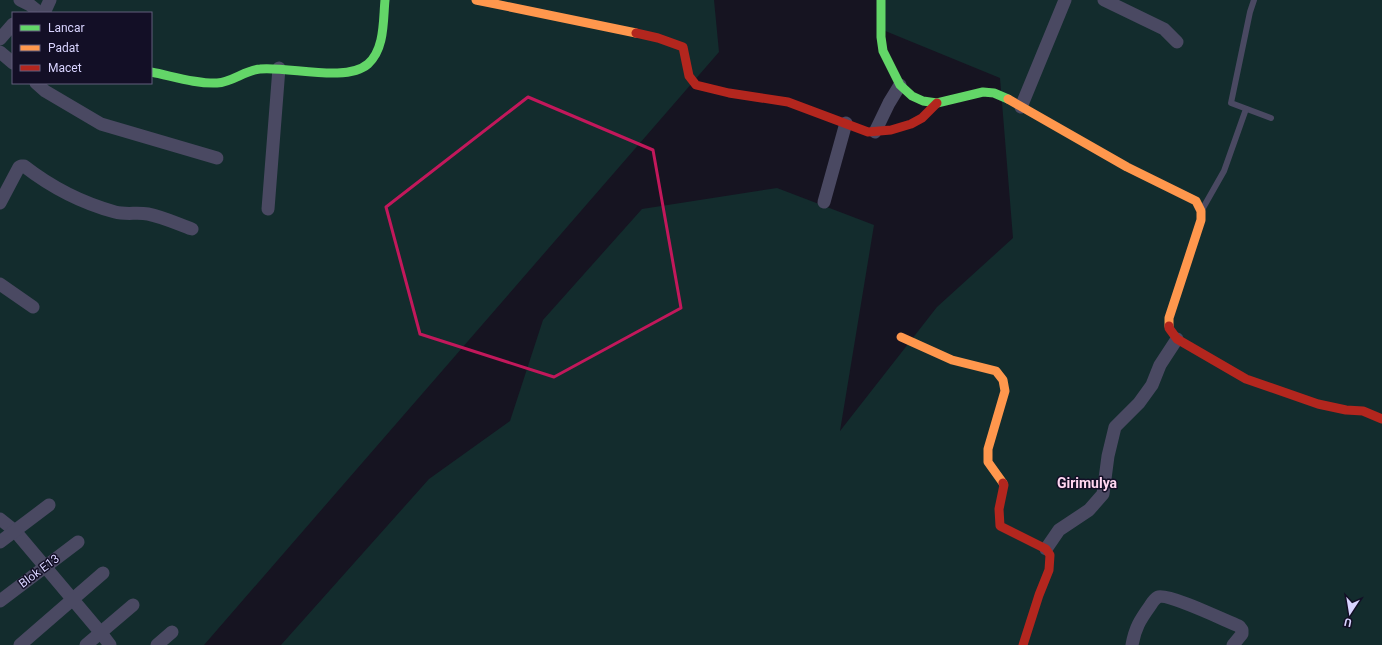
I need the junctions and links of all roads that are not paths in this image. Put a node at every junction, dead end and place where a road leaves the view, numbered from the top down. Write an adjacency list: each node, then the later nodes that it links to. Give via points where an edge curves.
1 (50, 0): 10 (street)
2 (385, 0): 16 (street, via 378,49 368,64 359,70 336,73)
3 (476, 0): 24 (street, via 674,43 683,47 689,76 696,85 788,102)
4 (881, 0): 19 (street, via 883,51)
5 (1065, 0): 21 (street)
6 (1104, 0): 13 (street, via 1164,29)
7 (1254, 0): 22 (lane, via 1232,103)
8 (24, 6): 9 (street)
9 (38, 12)
10 (44, 12)
11 (12, 25): 12 (street)
12 (0, 39)
13 (1177, 42)
14 (0, 52): 15 (street)
15 (12, 62)
16 (279, 68): 17 (street, via 251,70 218,83); 29 (street)
17 (152, 72)
18 (37, 84): 26 (street, via 101,124)
19 (900, 85): 20 (street, via 912,96); 25 (street)
20 (937, 103): 21 (street, via 983,92 994,93); 25 (street, via 920,120 905,127)
21 (1021, 107): 30 (street, via 1127,167 1196,201)
22 (1246, 108): 23 (lane); 30 (lane, via 1224,171)
23 (1271, 118)
24 (846, 124): 25 (street); 27 (street)
25 (875, 132)
26 (217, 158)
27 (824, 202)
28 (0, 203): 31 (street, via 19,167 24,166 49,184 102,208 116,213 149,214)
29 (268, 209)
30 (1201, 211): 35 (street, via 1201,220 1168,318 1169,328)
31 (192, 229)
32 (0, 284): 33 (street)
33 (34, 307)
34 (901, 337): 42 (street, via 952,360 996,372 1003,380 1005,391 988,450 988,462 1004,485 999,509 1000,526)
35 (1177, 339): 36 (street, via 1227,369 1271,388 1324,405 1370,413); 42 (street, via 1160,366 1152,385 1139,403 1115,427 1103,494 1089,510 1059,530)
36 (1382, 419)
37 (49, 505): 39 (street)
38 (0, 519): 39 (street)
39 (15, 531): 40 (street); 43 (street)
40 (0, 542)
41 (78, 542): 43 (street, Blok E13)
42 (1046, 549): 54 (street, via 1050,555 1050,570)
43 (44, 566): 45 (street); 46 (street, Blok E13)
44 (103, 573): 45 (street)
45 (73, 599): 49 (street); 50 (street)
46 (0, 601)
47 (133, 605): 49 (street)
48 (172, 632): 53 (street)
49 (102, 633): 51 (street); 52 (street)
50 (20, 645)
51 (86, 645)
52 (110, 645)
53 (157, 645)
54 (1023, 645)
55 (1132, 645): 56 (street, via 1138,622 1153,601 1163,597 1239,626 1242,634)
56 (1233, 645)

